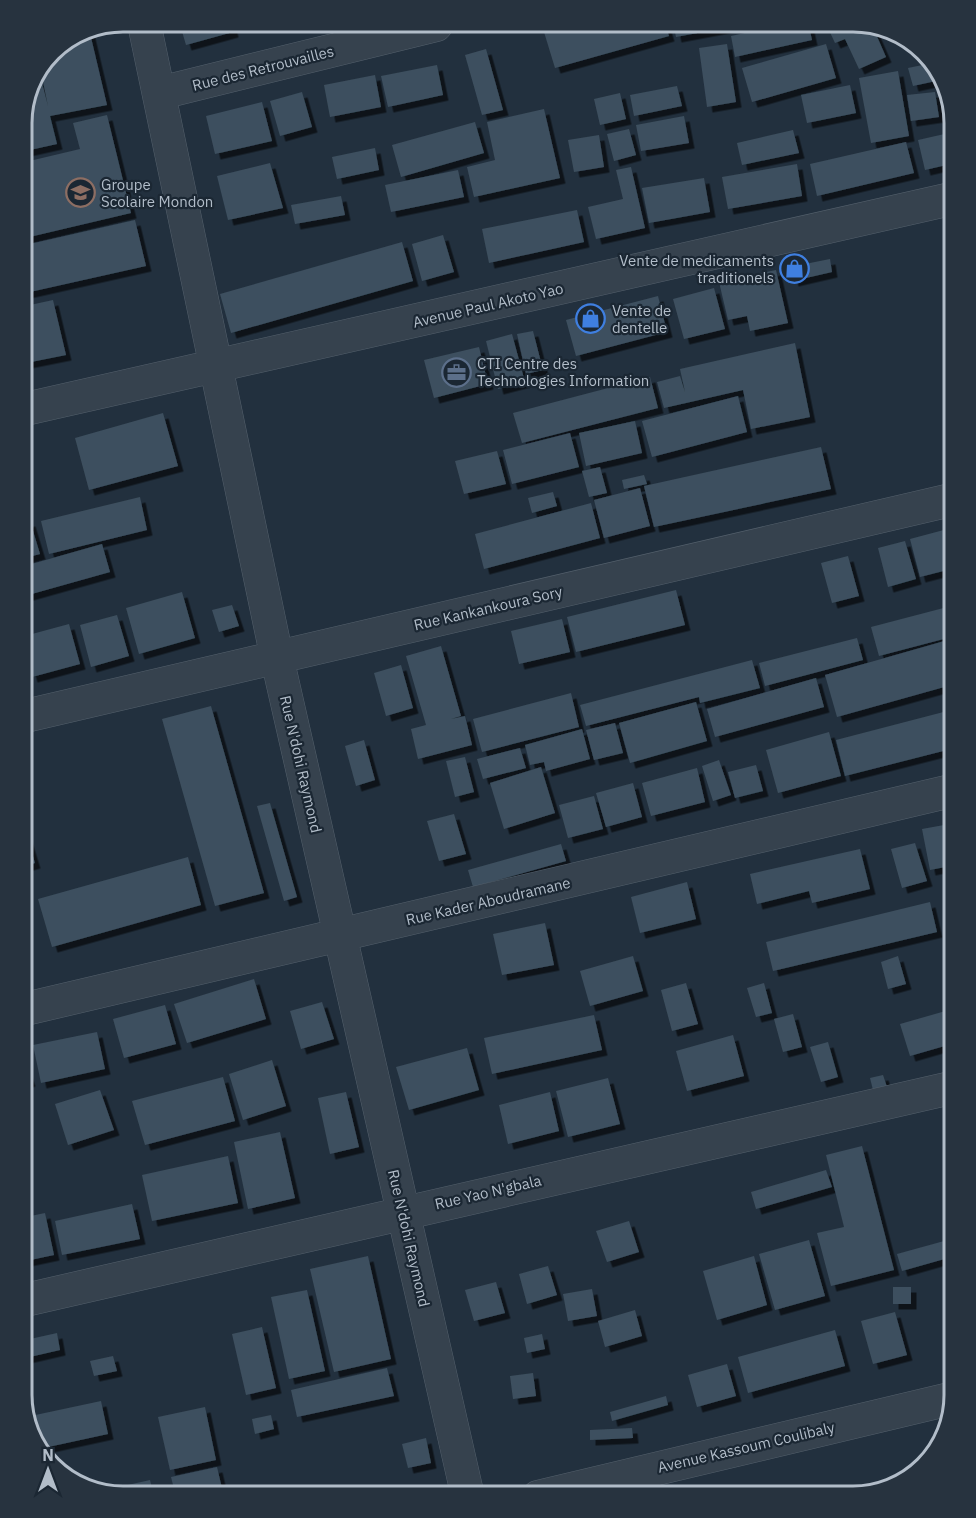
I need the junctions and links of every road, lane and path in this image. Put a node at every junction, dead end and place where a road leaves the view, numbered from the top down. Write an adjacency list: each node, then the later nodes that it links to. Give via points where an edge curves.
1 (146, 32): 3 (street, Rue N'dohi Raymond)
2 (408, 32): 3 (street, Rue des Retrouvailles)
3 (160, 93): 5 (street, Rue N'dohi Raymond)
4 (944, 201): 5 (street, Avenue Paul Akoto Yao)
5 (216, 367): 6 (street, Avenue Paul Akoto Yao); 8 (street, Rue N'dohi Raymond)
6 (32, 408)
7 (944, 502): 8 (street, Rue Kankankoura Sory)
8 (277, 658): 9 (street, Rue Kankankoura Sory); 11 (street, Rue N'dohi Raymond)
9 (32, 714)
10 (944, 793): 11 (street, Rue Kader Aboudramane)
11 (340, 936): 12 (street, Rue Kader Aboudramane); 14 (street, Rue N'dohi Raymond)
12 (32, 1007)
13 (944, 1089): 14 (street, Rue Yao N'gbala)
14 (403, 1212): 15 (street, Rue Yao N'gbala); 17 (street, Rue N'dohi Raymond)
15 (32, 1298)
16 (944, 1400): 18 (street, Avenue Kassoum Coulibaly)
17 (465, 1486)
18 (584, 1486)

